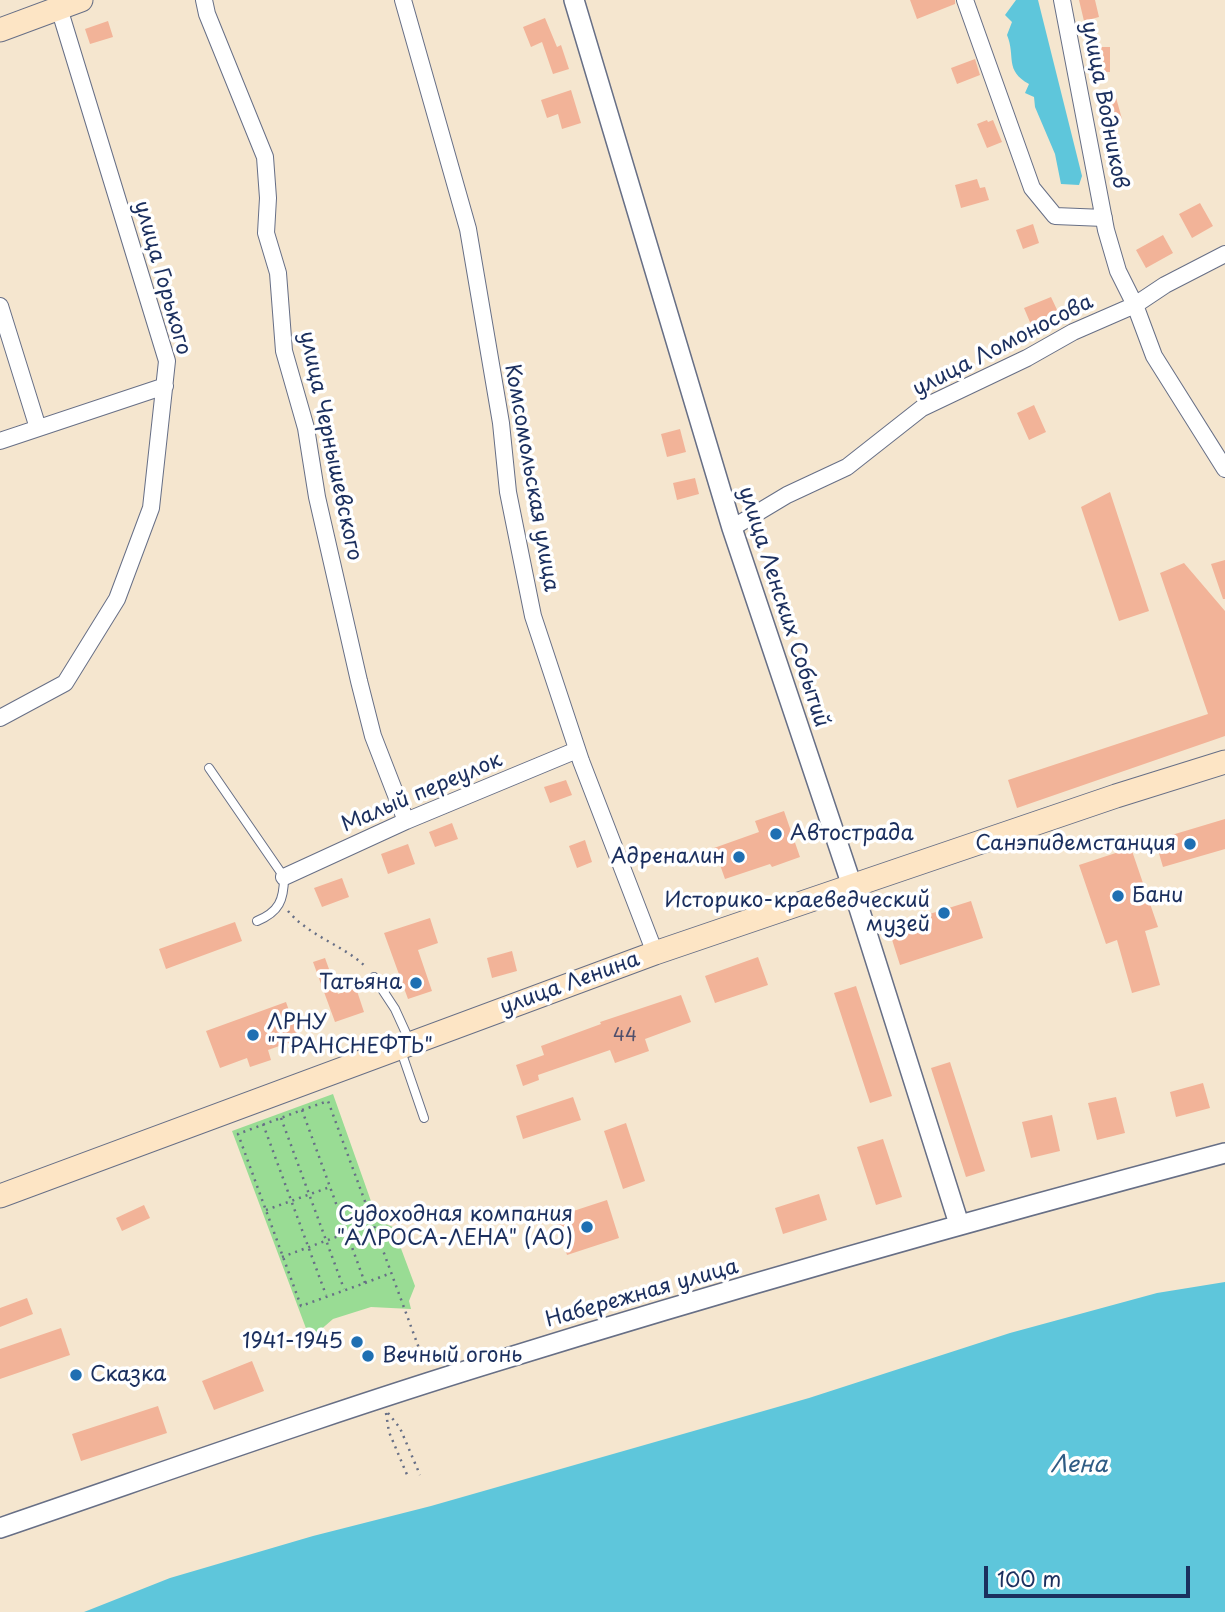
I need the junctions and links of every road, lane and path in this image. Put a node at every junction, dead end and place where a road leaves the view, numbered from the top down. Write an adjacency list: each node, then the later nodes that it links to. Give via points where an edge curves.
1 (204, 0): 21 (street, улица Чернышевского, via 265,157 266,233 278,273 284,351 306,428 317,496 373,736)
2 (403, 0): 18 (street, Комсомольская улица, via 468,229 508,492 533,616)
3 (574, 0): 16 (street, улица Ленских Событий)
4 (965, 0): 8 (street, улица Водников, via 1032,188 1055,216)
5 (1062, 0): 8 (street, улица Водников)
6 (73, 2): 7 (main road); 12 (street, улица Горького, via 167,361)
7 (0, 30)
8 (1104, 218): 10 (street, улица Водников, via 1118,271)
9 (1225, 254): 10 (street, улица Ломоносова)
10 (1135, 304): 15 (street, улица Водников, via 1154,356); 16 (street, улица Ломоносова, via 922,408 847,467)
11 (0, 306): 13 (street)
12 (165, 386): 13 (street); 17 (street, улица Горького, via 151,508 117,599 65,683)
13 (38, 428): 14 (street)
14 (0, 441)
15 (1225, 469)
16 (732, 528): 23 (street, улица Ленских Событий)
17 (0, 718)
18 (578, 750): 21 (street, Малый переулок); 26 (street, Комсомольская улица)
19 (1225, 762): 23 (main road, улица Ленина)
20 (209, 768): 22 (lane)
21 (406, 821): 22 (street, Малый переулок)
22 (285, 877): 24 (lane)
23 (852, 886): 26 (main road, улица Ленина); 39 (street, улица Ленских Событий)
24 (281, 903): 25 (lane, via 270,916); 27 (path, via 300,923 357,959)
25 (257, 921)
26 (654, 953): 28 (main road, улица Ленина)
27 (374, 976): 28 (lane, via 395,1009)
28 (405, 1044): 31 (lane); 36 (main road, улица Ленина)
29 (302, 1110): 30 (path); 34 (path); 44 (path, via 328,1101)
30 (281, 1118): 32 (path); 35 (path)
31 (424, 1118)
32 (263, 1124): 37 (path); 38 (path, via 238,1133)
33 (1225, 1153): 39 (street, Набережная улица)
34 (330, 1187): 35 (path); 40 (path)
35 (309, 1194): 37 (path); 41 (path)
36 (0, 1196)
37 (291, 1201): 38 (path); 42 (path)
38 (265, 1210): 43 (path)
39 (959, 1224): 48 (street, Набережная улица)
40 (347, 1233): 41 (path); 45 (path)
41 (326, 1241): 42 (path); 46 (path)
42 (308, 1247): 43 (path); 47 (path)
43 (282, 1257): 47 (path, via 300,1306)
44 (391, 1273): 45 (path); 48 (path, via 420,1351 449,1362)
45 (365, 1283): 46 (path)
46 (344, 1290): 47 (path)
47 (326, 1297)
48 (455, 1374): 51 (street, Набережная улица)
49 (420, 1475): 50 (path, via 400,1428 386,1410 389,1432)
50 (408, 1477)
51 (0, 1528)

